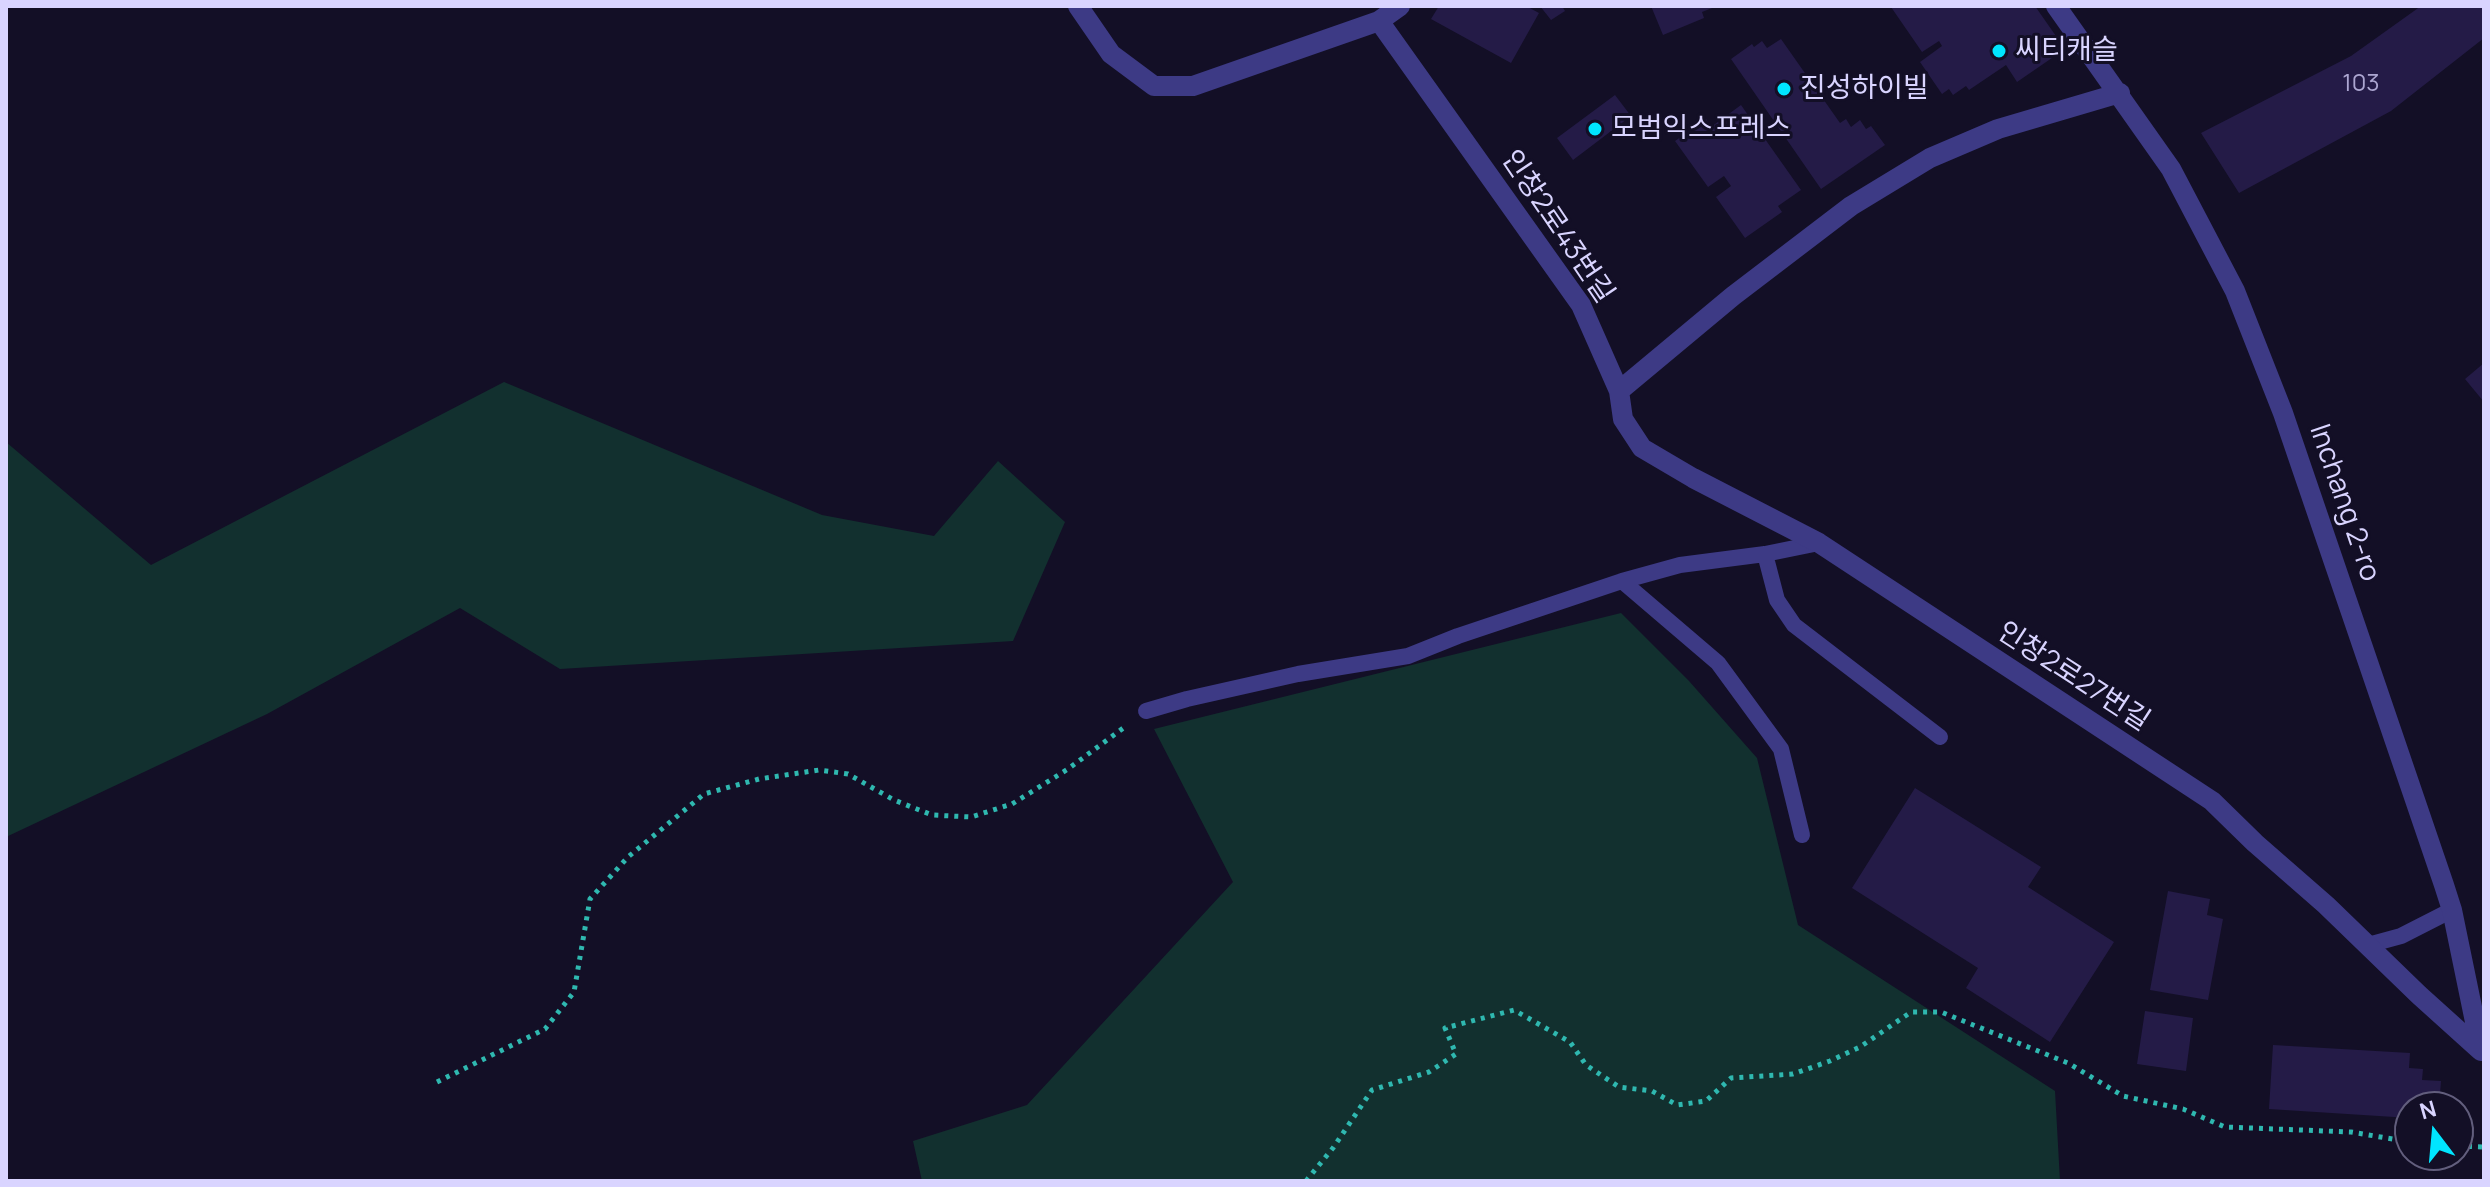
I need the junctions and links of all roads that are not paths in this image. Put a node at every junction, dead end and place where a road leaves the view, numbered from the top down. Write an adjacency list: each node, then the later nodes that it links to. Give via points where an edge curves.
1 (1078, 6): 4 (street, via 1111,54 1154,86 1193,86)
2 (1400, 6): 4 (street)
3 (2056, 6): 5 (street, Inchang 2-ro)
4 (1379, 21): 6 (street, 인창2로43번길, via 1581,305)
5 (2120, 93): 6 (street, via 1998,129 1930,158 1840,215); 13 (street, Inchang 2-ro, via 2171,169 2235,291 2283,413)
6 (1619, 391): 7 (street, 인창2로27번길, via 1623,419 1642,448)
7 (1819, 543): 8 (lane); 14 (street, 인창2로27번길, via 2212,801)
8 (1765, 554): 9 (lane, via 1680,565); 11 (lane, via 1777,600 1794,625)
9 (1622, 581): 10 (lane, via 1408,656 1298,674); 12 (lane, via 1718,663 1781,749)
10 (1146, 711)
11 (1940, 737)
12 (1802, 835)
13 (2452, 910): 14 (lane, via 2401,936); 15 (street, Inchang 2-ro)
14 (2368, 945): 15 (street, 인창2로27번길)
15 (2482, 1054)

